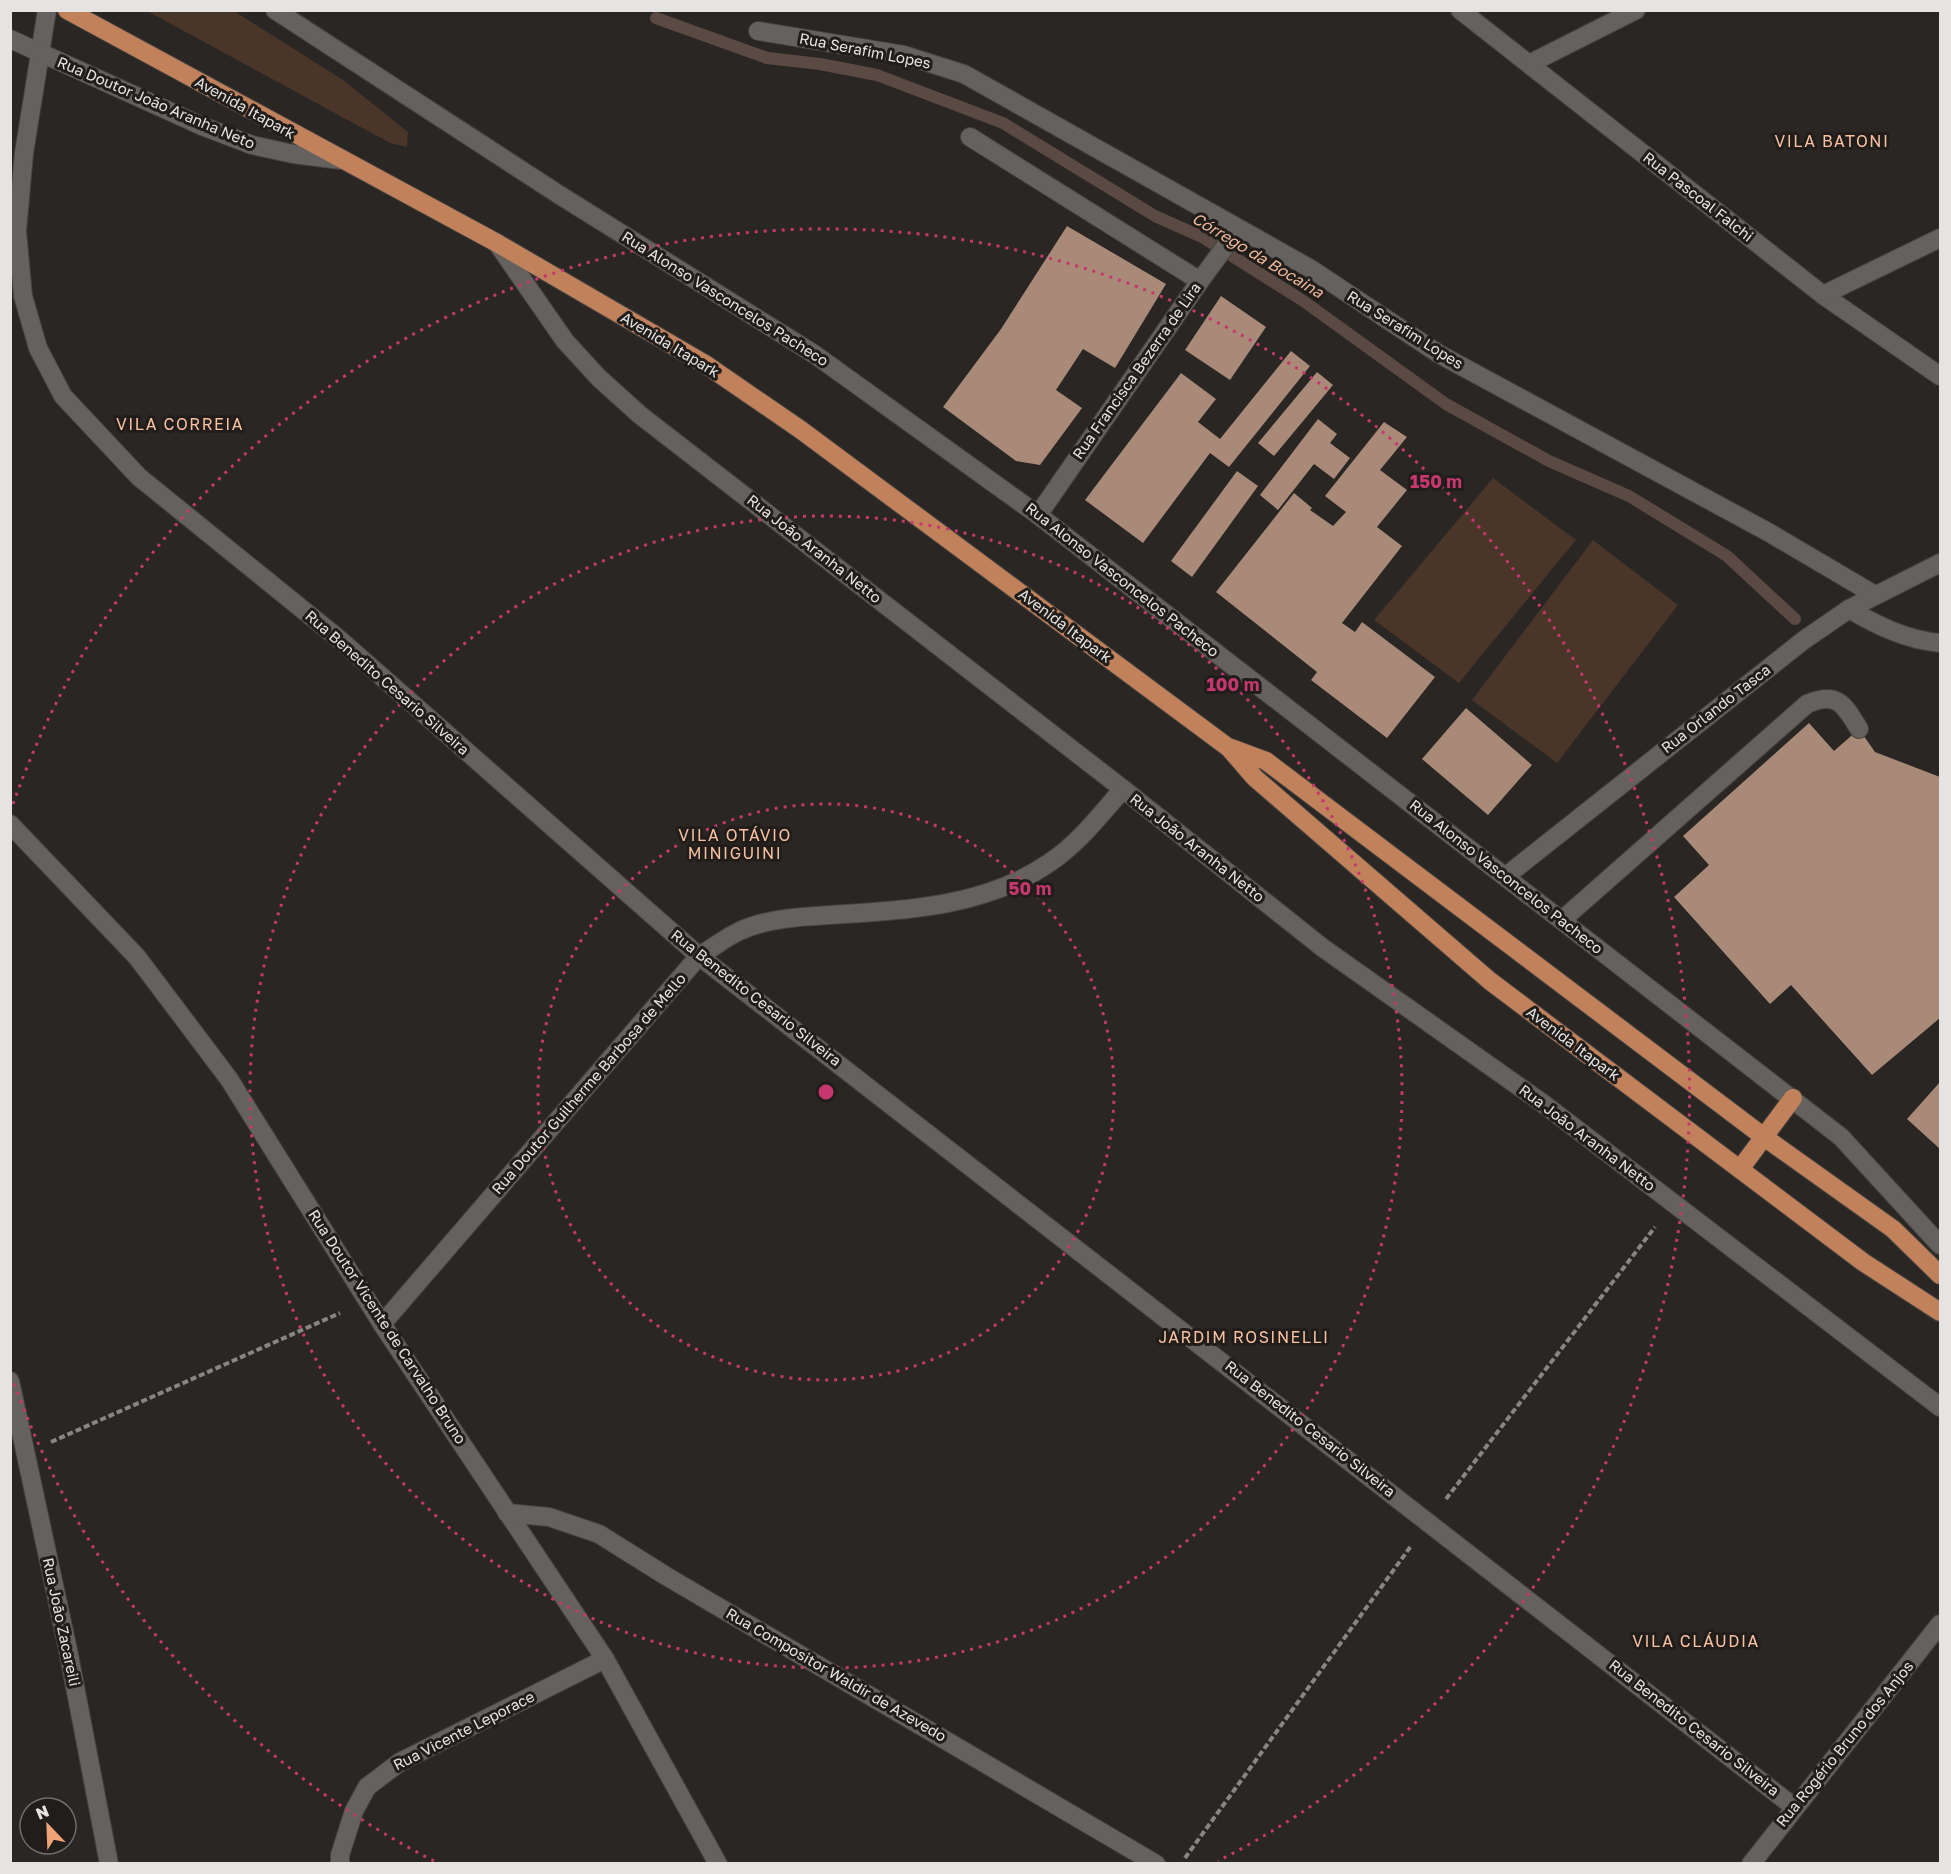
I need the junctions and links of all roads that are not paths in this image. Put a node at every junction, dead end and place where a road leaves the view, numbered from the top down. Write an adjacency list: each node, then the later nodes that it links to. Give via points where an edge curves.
1 (47, 10): 8 (street, Rua Benedito Cesario Silveira)
2 (67, 10): 11 (main road, Avenida Itapark)
3 (275, 10): 18 (street, Rua Alonso Vasconcelos Pacheco, via 814,354)
4 (1460, 10): 9 (street, Rua Pascoal Falchi)
5 (1636, 10): 9 (street)
6 (758, 31): 12 (street, Rua Serafim Lopes, via 904,55 964,74)
7 (10, 39): 8 (street, Rua Doutor João Aranha Neto)
8 (39, 53): 11 (street, Rua Doutor João Aranha Neto, via 252,145); 29 (street, Rua Benedito Cesario Silveira, via 17,231 23,296 38,348 63,396 139,477 339,639)
9 (1529, 64): 16 (street, Rua Pascoal Falchi)
10 (970, 137): 15 (street)
11 (341, 160): 14 (main road, Avenida Itapark)
12 (1235, 234): 15 (street, Rua Francisca Bezerra de Lira); 20 (street, Rua Serafim Lopes, via 1311,269 1438,354 1768,532)
13 (1941, 238): 16 (street)
14 (497, 243): 24 (main road, Avenida Itapark, via 705,364 801,430); 25 (street, Rua João Aranha Netto, via 565,341 640,415)
15 (1204, 276): 18 (street, Rua Francisca Bezerra de Lira)
16 (1823, 295): 17 (street, Rua Pascoal Falchi)
17 (1941, 376)
18 (1038, 514): 27 (street, Rua Alonso Vasconcelos Pacheco)
19 (1941, 563): 20 (street, Rua Orlando Tasca)
20 (1875, 595): 21 (street, Rua Orlando Tasca)
21 (1849, 609): 22 (street, via 1882,628); 27 (street, Rua Orlando Tasca, via 1804,640)
22 (1941, 643)
23 (1859, 729): 28 (street, via 1835,699 1822,698 1807,704)
24 (1229, 748): 31 (main road, Avenida Itapark, via 1266,760); 32 (main road, Avenida Itapark, via 1254,778 1490,981)
25 (1123, 789): 29 (street, Rua Doutor Guilherme Barbosa de Mello, via 1075,843 1049,864 1008,885 973,898 920,908 791,917 742,930); 38 (street, Rua João Aranha Netto, via 1323,948 1541,1102)
26 (10, 824): 36 (street, Rua Doutor Vicente de Carvalho Bruno, via 137,957 215,1060)
27 (1506, 876): 28 (street, Rua Alonso Vasconcelos Pacheco)
28 (1562, 920): 30 (street, Rua Alonso Vasconcelos Pacheco)
29 (699, 956): 36 (street, Rua Doutor Guilherme Barbosa de Mello); 42 (street, Rua Benedito Cesario Silveira)
30 (1793, 1098): 31 (main road); 33 (street, Rua Alonso Vasconcelos Pacheco, via 1841,1137)
31 (1764, 1137): 32 (main road); 34 (main road, Avenida Itapark, via 1893,1229)
32 (1740, 1169): 35 (main road, Avenida Itapark, via 1863,1262)
33 (1941, 1245)
34 (1941, 1275)
35 (1941, 1311)
36 (382, 1324): 39 (street, Rua Doutor Vicente de Carvalho Bruno)
37 (10, 1381): 43 (street, Rua João Zacareili)
38 (1941, 1407)
39 (507, 1514): 41 (street, Rua Doutor Vicente de Carvalho Bruno); 46 (street, Rua Compositor Waldir de Azevedo, via 549,1517 599,1534)
40 (1941, 1624): 42 (street, Rua Rogério Bruno dos Anjos)
41 (605, 1659): 44 (street, Rua Vicente Leporace, via 400,1762 367,1787 354,1811); 45 (street, Rua Doutor Vicente de Carvalho Bruno)
42 (1794, 1806): 47 (street, Rua Rogério Bruno dos Anjos)
43 (109, 1863)
44 (340, 1863)
45 (718, 1863)
46 (1156, 1863)
47 (1751, 1863)

